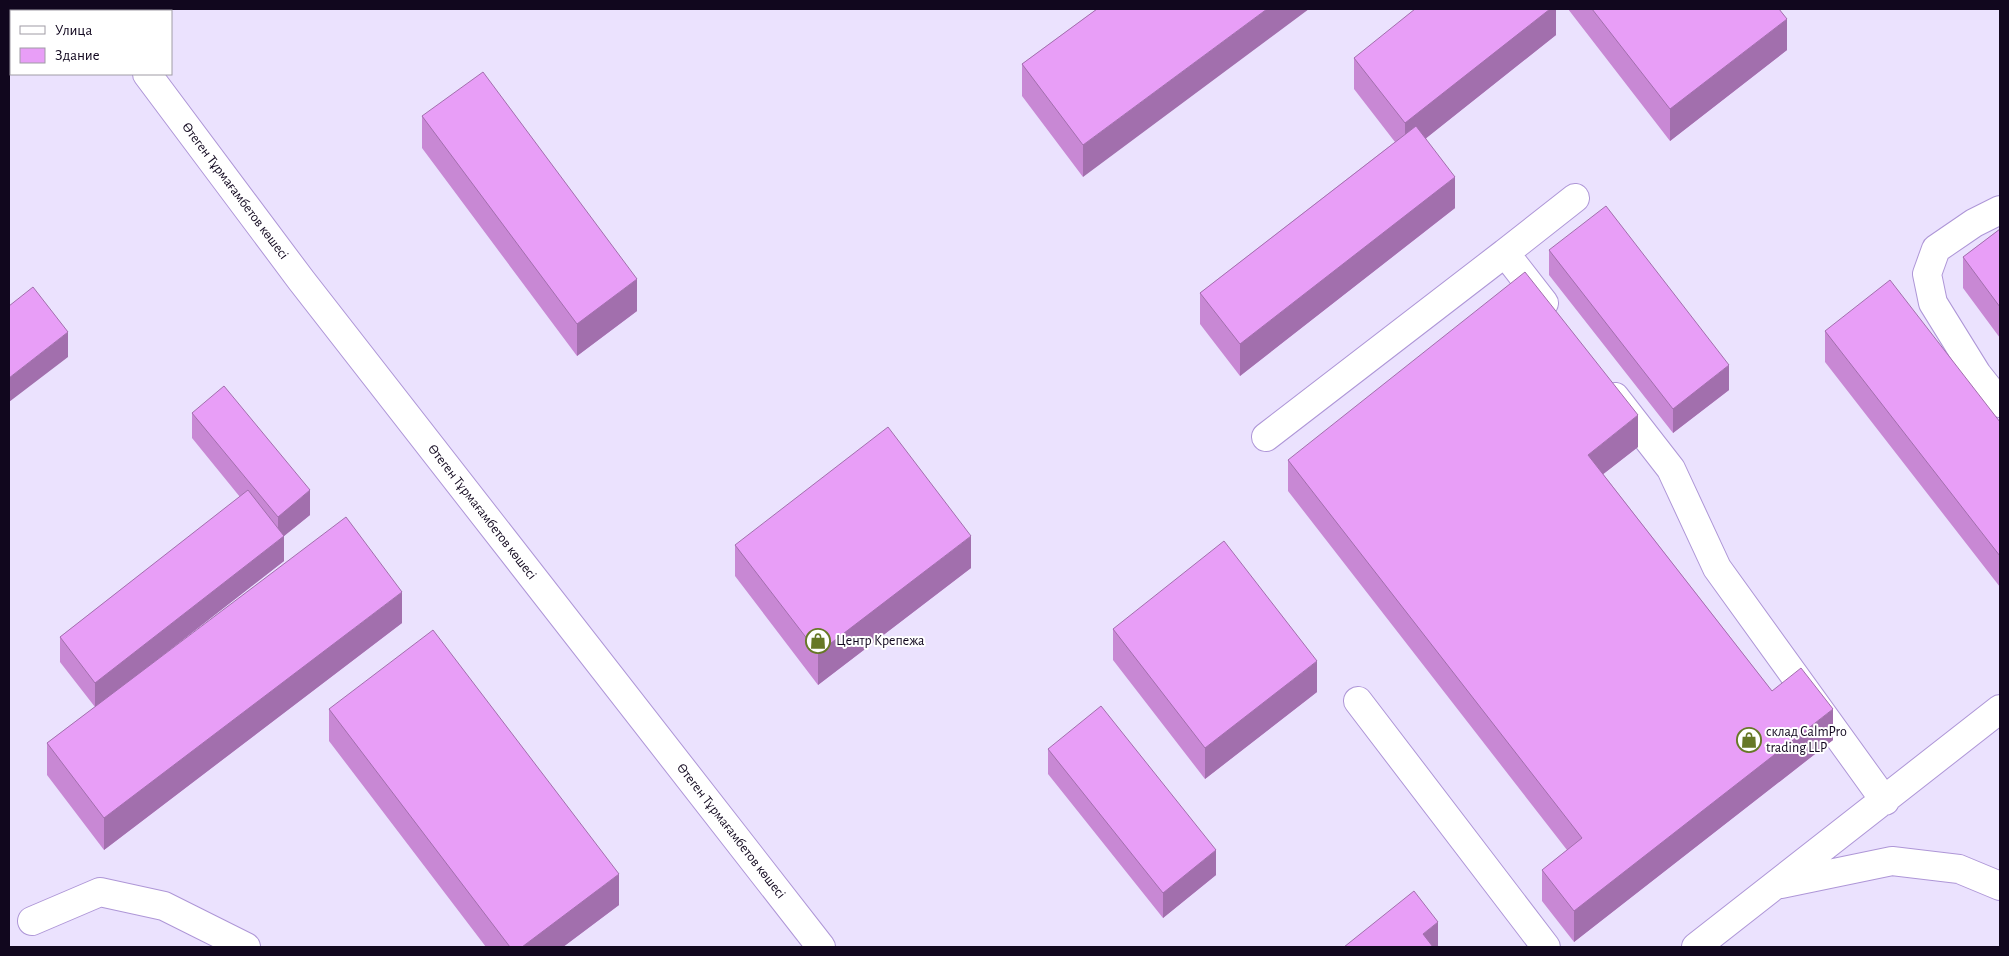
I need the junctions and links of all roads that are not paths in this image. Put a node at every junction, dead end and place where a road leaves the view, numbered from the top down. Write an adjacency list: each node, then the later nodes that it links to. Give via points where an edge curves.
1 (148, 75): 16 (street, Өтеген Тұрмағамбетов көшесі, via 307,288)
2 (1575, 198): 4 (street)
3 (2000, 210): 7 (street, via 1936,249 1927,274 1933,303 1977,374)
4 (1505, 253): 5 (street); 8 (street)
5 (1558, 322)
6 (1600, 376): 11 (street, via 1671,469 1717,568)
7 (2000, 403)
8 (1266, 437)
9 (1358, 701): 17 (street)
10 (2000, 709): 11 (street)
11 (1885, 801): 12 (street)
12 (1774, 885): 13 (street, via 1892,861 1959,869); 18 (street)
13 (2000, 886)
14 (32, 921): 15 (street, via 100,892 164,906)
15 (246, 947)
16 (821, 947)
17 (1546, 947)
18 (1696, 947)

